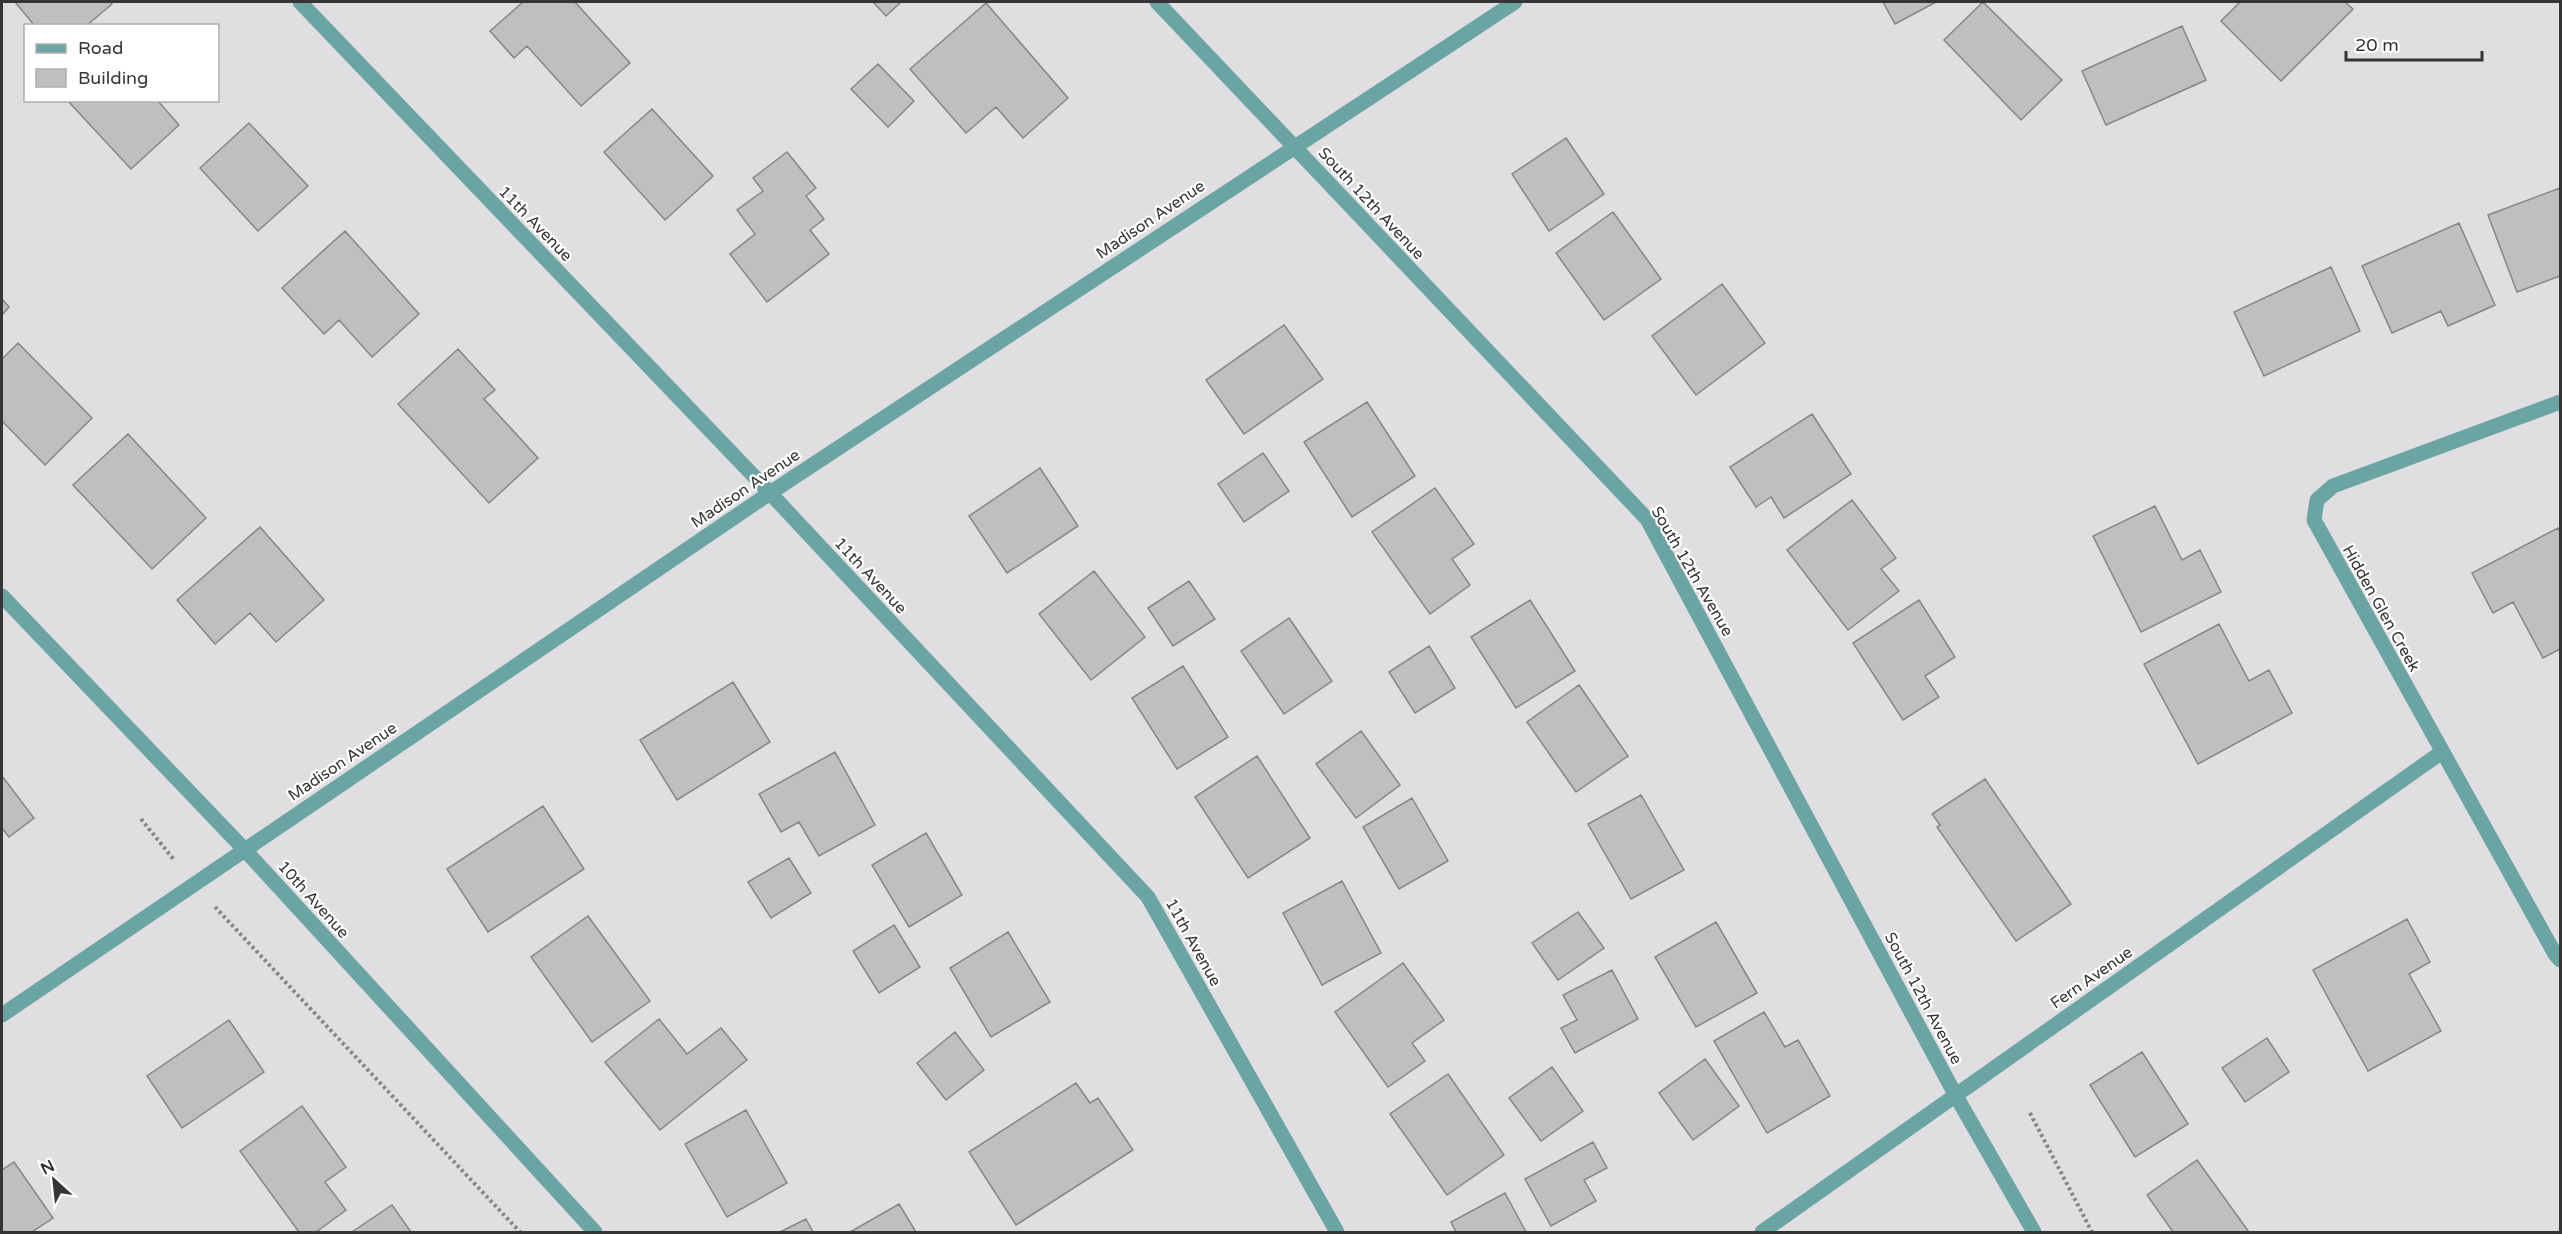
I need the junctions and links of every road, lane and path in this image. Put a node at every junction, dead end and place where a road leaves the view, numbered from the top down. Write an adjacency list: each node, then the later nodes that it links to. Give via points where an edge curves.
1 (300, 2): 6 (street, 11th Avenue)
2 (1157, 2): 4 (street, South 12th Avenue)
3 (1515, 2): 4 (street, Madison Avenue)
4 (1293, 146): 6 (street, Madison Avenue); 14 (street, South 12th Avenue, via 1647,519)
5 (2560, 402): 8 (street, Hidden Glen Creek, via 2333,486 2317,501 2314,520 2326,545)
6 (770, 493): 10 (street, Madison Avenue); 18 (street, 11th Avenue, via 1148,897)
7 (2, 596): 10 (street, 10th Avenue)
8 (2442, 752): 12 (street, Hidden Glen Creek); 14 (street, Fern Avenue)
9 (141, 819): 11 (path)
10 (244, 849): 11 (street, Madison Avenue); 17 (street, 10th Avenue)
11 (193, 883): 13 (street, Madison Avenue); 16 (path)
12 (2560, 960)
13 (2, 1015)
14 (1956, 1096): 19 (street, Fern Avenue); 20 (street, South 12th Avenue)
15 (2030, 1113): 21 (path)
16 (520, 1233)
17 (595, 1233)
18 (1337, 1233)
19 (1762, 1233)
20 (2034, 1233)
21 (2092, 1233)

